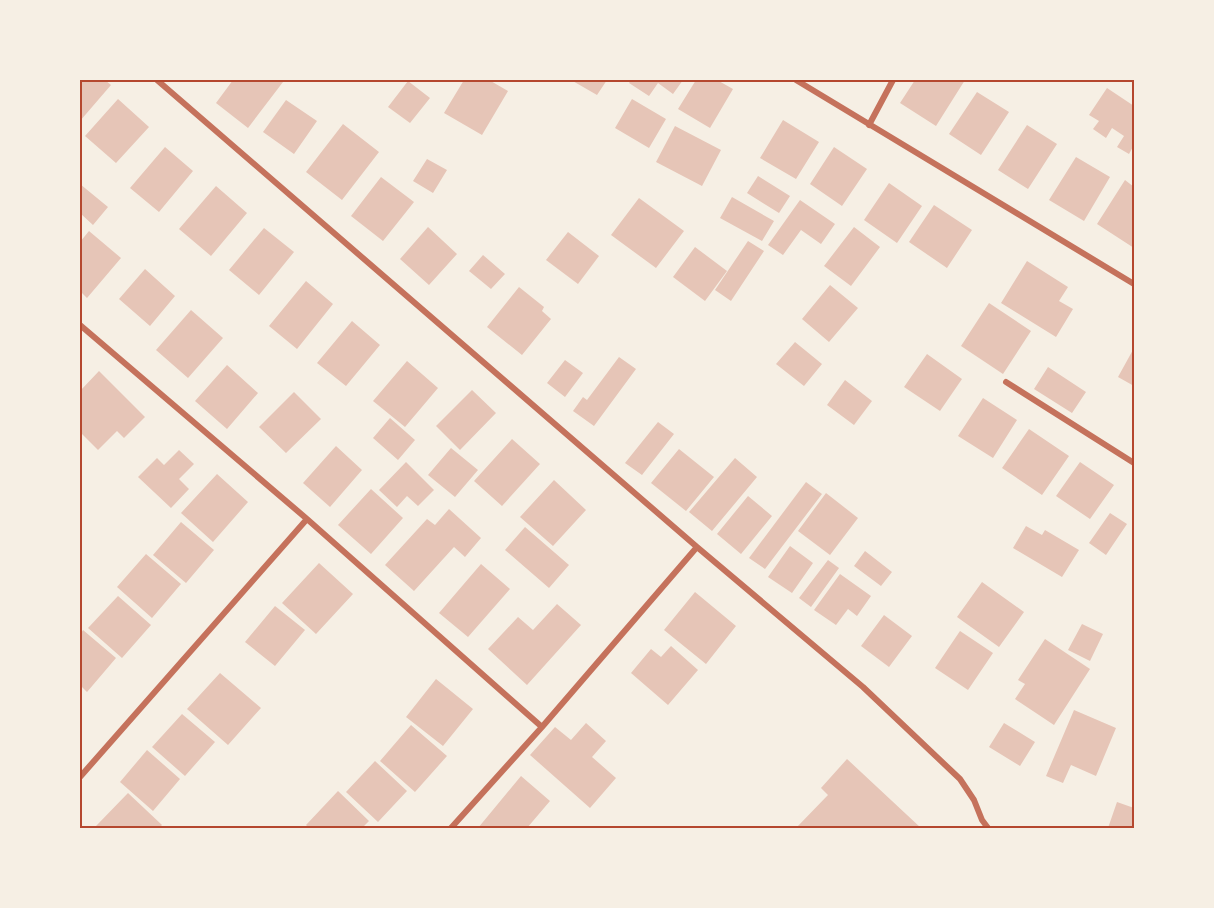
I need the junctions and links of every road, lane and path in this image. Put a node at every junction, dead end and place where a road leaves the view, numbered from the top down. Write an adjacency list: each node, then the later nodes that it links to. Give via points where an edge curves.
1 (157, 80): 12 (street)
2 (796, 80): 4 (street)
3 (893, 80): 4 (street)
4 (869, 124): 5 (street)
5 (1134, 284)
6 (80, 325): 7 (street)
7 (87, 332): 8 (street); 11 (street)
8 (80, 338)
9 (1006, 382): 10 (street)
10 (1134, 463)
11 (307, 519): 13 (street); 14 (street)
12 (696, 547): 13 (street); 16 (street, via 863,687 960,779)
13 (542, 727): 15 (street)
14 (80, 777)
15 (452, 828)
16 (988, 828)

